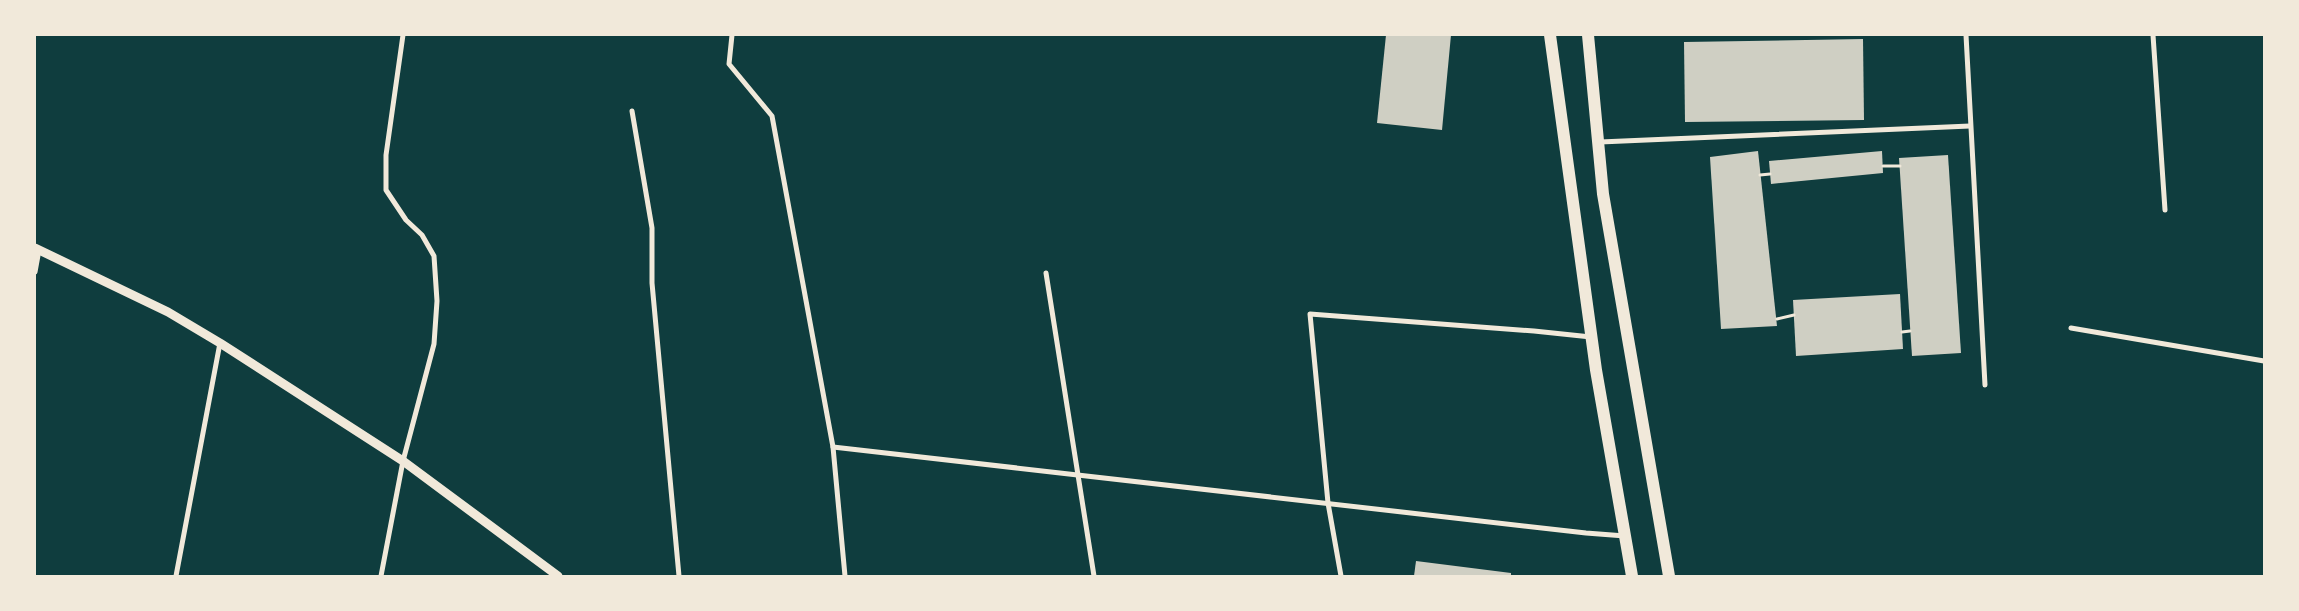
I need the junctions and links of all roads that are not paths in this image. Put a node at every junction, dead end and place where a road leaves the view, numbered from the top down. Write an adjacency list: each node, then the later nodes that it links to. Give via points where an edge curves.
1 (403, 35): 20 (street, via 386,154 386,190 406,220 422,235 434,256 437,301 434,344)
2 (732, 35): 19 (street, via 729,64 772,116)
3 (1550, 35): 15 (main road)
4 (1588, 35): 9 (main road)
5 (1966, 35): 8 (street)
6 (2153, 35): 10 (street)
7 (632, 112): 27 (street, via 652,228 652,283)
8 (1970, 126): 9 (street); 18 (street)
9 (1597, 142): 32 (main road)
10 (2165, 210)
11 (37, 249): 12 (street); 16 (street, via 168,312)
12 (35, 272)
13 (1046, 273): 21 (street)
14 (2071, 328): 17 (street)
15 (1591, 338): 22 (street, via 1310,314); 23 (main road)
16 (220, 343): 20 (street); 24 (street)
17 (2264, 361)
18 (1985, 385)
19 (833, 447): 21 (street); 28 (street)
20 (403, 461): 25 (street); 26 (street)
21 (1079, 475): 22 (street); 29 (street)
22 (1328, 503): 23 (street); 30 (street)
23 (1626, 536): 31 (main road)
24 (176, 576)
25 (382, 576)
26 (558, 576)
27 (679, 576)
28 (845, 576)
29 (1094, 576)
30 (1341, 576)
31 (1632, 576)
32 (1668, 576)

